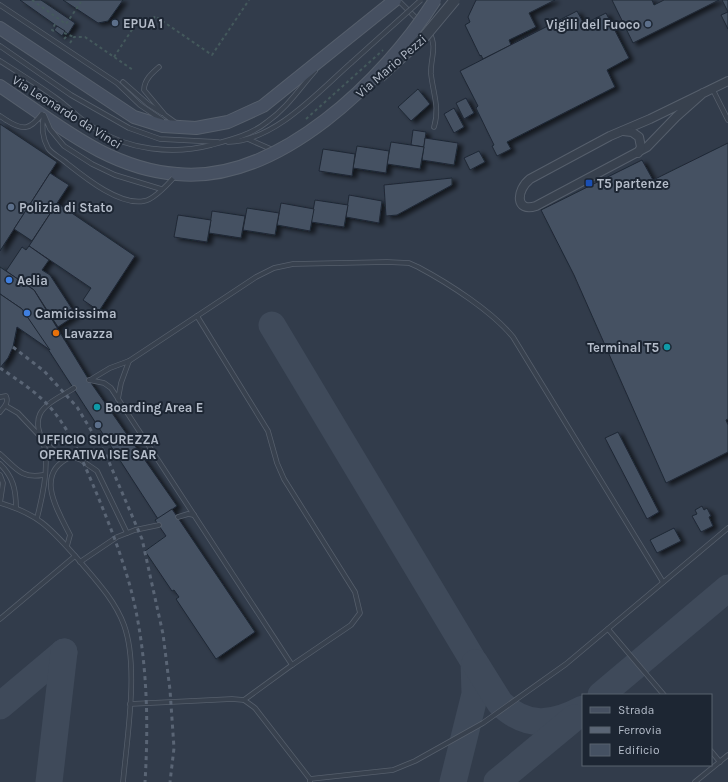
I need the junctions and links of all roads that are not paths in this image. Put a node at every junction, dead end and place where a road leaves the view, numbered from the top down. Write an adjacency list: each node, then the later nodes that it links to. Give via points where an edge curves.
1 (395, 0): 9 (main road)
2 (398, 0): 7 (lane)
3 (421, 0): 26 (lane, bridge, via 285,120)
4 (435, 0): 22 (main road, Via Leonardo da Vinci, bridge, via 417,27 384,66)
5 (455, 0): 22 (street, Via Mario Pezzi, bridge, via 420,41)
6 (0, 5): 24 (lane, via 117,83 156,117)
7 (425, 27): 23 (lane, via 434,44 431,73 437,105); 26 (lane, via 329,121 308,138 283,152)
8 (0, 28): 24 (main road, via 126,113 143,120)
9 (351, 36): 24 (main road, via 254,112 217,126); 27 (lane, via 313,73 280,112 261,127)
10 (0, 46): 27 (lane, via 71,95 129,128 160,139)
11 (0, 61): 27 (lane, via 54,97 94,129 113,139 170,151 191,150)
12 (159, 67): 19 (lane, via 148,78 144,90)
13 (123, 82): 19 (lane)
14 (727, 84): 16 (street)
15 (0, 86): 18 (main road, Via Leonardo da Vinci)
16 (712, 90): 17 (street); 21 (lane)
17 (703, 93): 25 (street); 28 (street)
18 (43, 115): 20 (lane, bridge, via 34,124 23,128); 29 (main road, Via Leonardo da Vinci, via 114,159 142,170); 30 (lane, bridge, via 50,129 64,146 92,164 115,175); 30 (lane, bridge, via 42,126 49,149 91,183 141,202 147,201)
19 (165, 115): 24 (lane)
20 (0, 116)
21 (728, 120)
22 (320, 124): 29 (main road, Via Leonardo da Vinci, bridge, via 278,152 251,164 213,173)
23 (434, 127)
24 (178, 128)
25 (620, 132): 28 (street, via 636,134 641,148); 28 (street, via 530,179 520,190 522,204 532,208)
26 (248, 139): 27 (lane)
27 (223, 142)
28 (638, 153)
29 (177, 174): 30 (lane, bridge)
30 (161, 189)
31 (198, 316): 32 (lane); 55 (lane, via 265,272 284,265 398,262 427,271 494,318 513,338); 58 (lane, via 268,431 284,479 355,592 360,613 351,625)
32 (129, 361): 35 (lane); 35 (lane, via 89,380 108,385)
33 (74, 388): 38 (lane, via 41,411 37,427)
34 (0, 396): 36 (lane, via 6,396)
35 (118, 400): 46 (lane)
36 (6, 406): 37 (lane); 38 (lane, via 18,414)
37 (0, 412)
38 (43, 441): 40 (lane, via 52,449); 43 (lane)
39 (0, 454): 43 (lane, via 22,474 33,477)
40 (71, 457): 51 (lane, via 92,466 97,471); 52 (lane, via 57,467 51,484 52,498 70,535)
41 (0, 464): 45 (lane, via 9,473 15,486)
42 (0, 475): 44 (lane, via 3,483)
43 (43, 475): 48 (lane, via 44,485)
44 (0, 503): 45 (lane)
45 (16, 508): 48 (lane)
46 (194, 515): 47 (lane); 58 (lane)
47 (178, 517)
48 (38, 518): 52 (lane)
49 (159, 525): 51 (lane)
50 (728, 528): 55 (lane)
51 (127, 533): 54 (lane, via 105,543)
52 (67, 546): 53 (lane)
53 (75, 556): 54 (lane); 56 (lane)
54 (80, 562): 61 (lane, via 108,596 124,624 130,650)
55 (663, 582): 57 (lane)
56 (0, 619)
57 (608, 629): 59 (lane); 65 (lane, via 506,709 403,767 382,772)
58 (292, 664): 60 (lane)
59 (663, 694)
60 (244, 700): 61 (lane); 65 (lane, via 255,708)
61 (130, 704): 66 (lane)
62 (712, 752): 64 (lane)
63 (728, 755): 64 (lane)
64 (720, 762): 67 (lane)
65 (310, 780)
66 (123, 782)
67 (695, 782)

